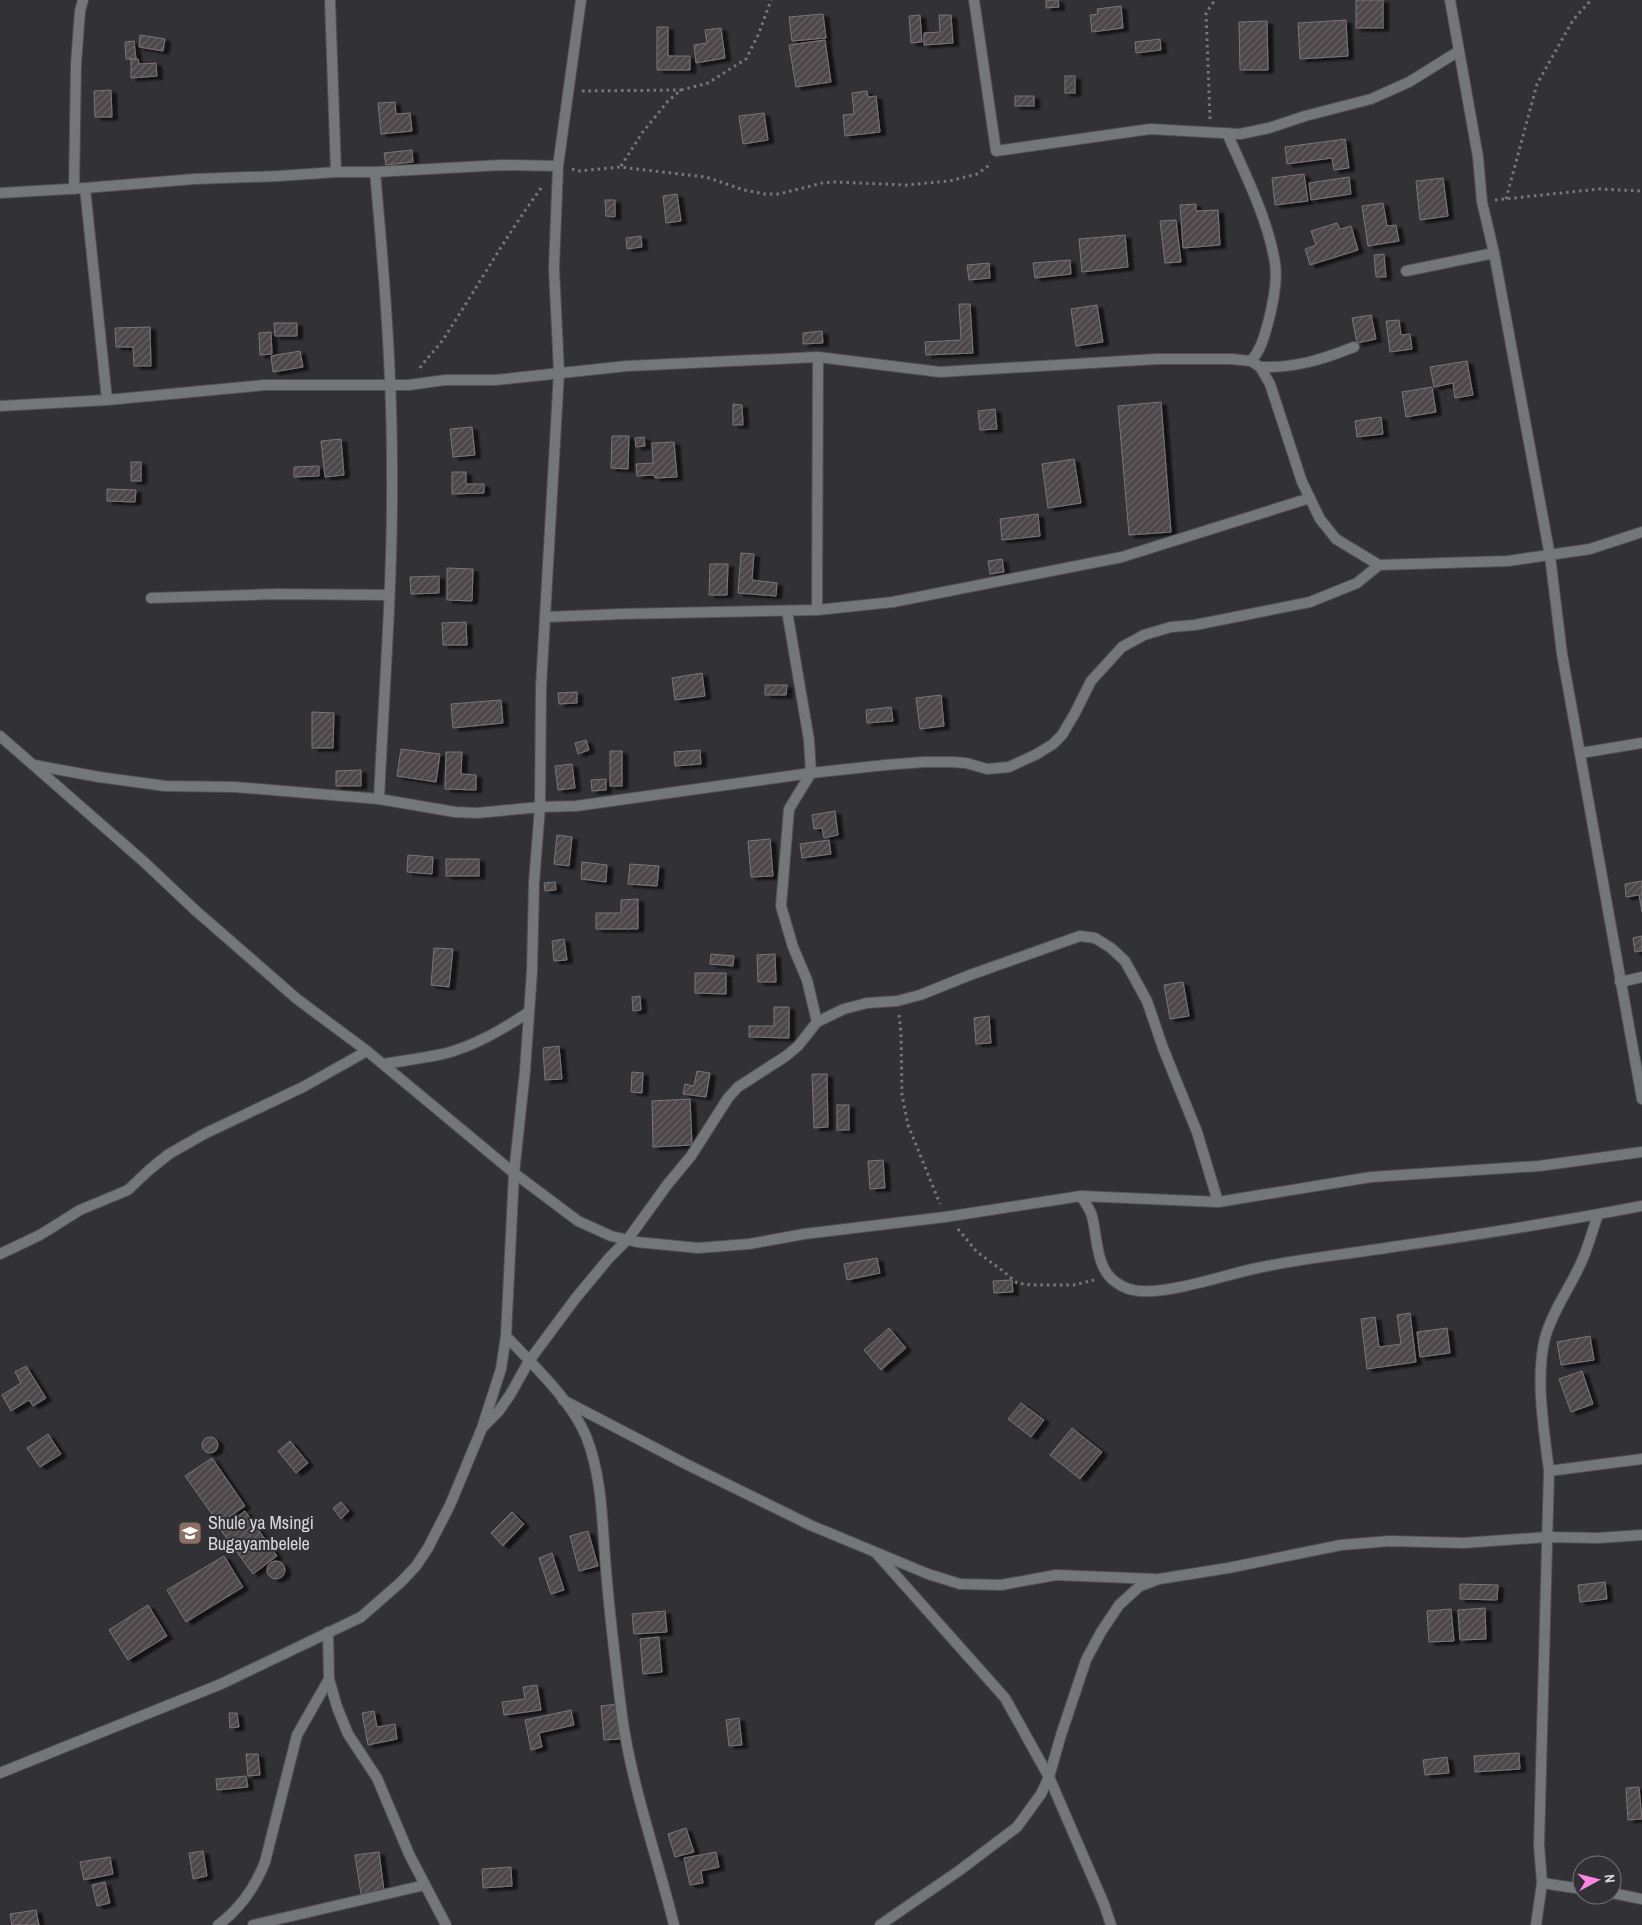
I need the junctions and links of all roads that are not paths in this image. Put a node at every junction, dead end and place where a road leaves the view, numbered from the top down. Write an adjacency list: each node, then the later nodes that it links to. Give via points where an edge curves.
1 (84, 0): 12 (street, via 80,11 76,64)
2 (330, 0): 9 (street)
3 (581, 0): 8 (street)
4 (974, 0): 7 (street, via 996,151 1150,129)
5 (1450, 0): 6 (street)
6 (1459, 52): 7 (street, via 1409,82 1371,99 1268,128); 14 (street, via 1478,157 1482,202)
7 (1227, 133): 18 (street, via 1251,187 1275,264 1276,287 1271,311 1258,353)
8 (558, 166): 10 (street, via 501,165); 20 (street, via 554,268)
9 (336, 172): 10 (street); 11 (street)
10 (375, 172): 21 (street)
11 (85, 188): 12 (street); 22 (street)
12 (74, 189): 13 (street)
13 (0, 193)
14 (1494, 253): 15 (street); 26 (street)
15 (1406, 271)
16 (1354, 347): 19 (street, via 1313,363)
17 (818, 357): 18 (street, via 940,372 1157,359); 20 (street); 30 (street)
18 (1251, 361): 19 (street)
19 (1260, 367): 24 (street, via 1270,384)
20 (559, 372): 21 (street, via 495,380); 32 (street)
21 (391, 384): 22 (street, via 264,386); 28 (street)
22 (107, 400): 23 (street)
23 (0, 406)
24 (1310, 498): 27 (street, via 1320,519 1336,539); 30 (street, via 1122,557 893,602)
25 (1640, 530): 26 (street, via 1590,549)
26 (1550, 556): 27 (street, via 1508,561); 35 (street, via 1562,654)
27 (1379, 565): 37 (street, via 1357,583 1310,602 1144,634 1122,647 1101,668 1062,735 1053,744 1009,767 987,769 966,763 924,762)
28 (388, 595): 29 (street); 38 (street)
29 (151, 598)
30 (817, 610): 31 (street)
31 (787, 611): 32 (street); 37 (street)
32 (545, 617): 39 (street)
33 (0, 736): 36 (street)
34 (1642, 743): 35 (street)
35 (1580, 753): 41 (street)
36 (33, 764): 38 (street, via 165,786 235,787); 44 (street, via 290,993)
37 (811, 773): 39 (street, via 628,800); 43 (street, via 789,809 781,906 793,948 807,980)
38 (379, 799): 39 (street, via 477,814)
39 (540, 807): 42 (street)
40 (1642, 977): 41 (street)
41 (1620, 982): 46 (street)
42 (529, 1012): 45 (street, via 500,1031 444,1054); 48 (street)
43 (817, 1022): 50 (street, via 867,1002 897,1001 920,995 1080,936 1095,938 1125,961 1148,1001); 53 (street, via 798,1046 738,1087 728,1098 707,1134)
44 (367, 1051): 45 (street); 54 (street, via 303,1087 204,1134 169,1154 128,1190 80,1210 40,1235)
45 (382, 1064): 48 (street)
46 (1642, 1099)
47 (1642, 1152): 50 (street, via 1539,1166 1371,1177)
48 (514, 1173): 53 (street, via 578,1221 611,1236); 55 (street)
49 (1081, 1196): 50 (street); 52 (street, via 1092,1214 1102,1266 1109,1276 1129,1289 1161,1290 1261,1267); 53 (street, via 749,1244 698,1248)
50 (1218, 1202)
51 (1642, 1206): 52 (street)
52 (1598, 1215): 60 (street, via 1581,1264 1546,1337 1541,1370)
53 (628, 1239): 56 (street, via 575,1299)
54 (0, 1254)
55 (506, 1336): 56 (street); 58 (street, via 501,1370)
56 (529, 1361): 57 (street); 58 (street, via 510,1395)
57 (563, 1400): 63 (street, via 684,1463); 77 (street, via 579,1421 598,1475 623,1718 634,1775)
58 (482, 1428): 65 (street, via 450,1504 416,1566 361,1616)
59 (1642, 1459): 60 (street)
60 (1549, 1471): 62 (street)
61 (1642, 1535): 62 (street)
62 (1546, 1537): 64 (street, via 1463,1543 1390,1541 1341,1545); 69 (street, via 1539,1825)
63 (874, 1551): 64 (street, via 960,1584 1001,1585 1056,1575); 68 (street, via 1005,1698)
64 (1159, 1579): 68 (street, via 1140,1586 1119,1605 1101,1632 1086,1660)
65 (328, 1632): 66 (street); 67 (street, via 221,1684)
66 (329, 1679): 70 (street, via 348,1734 377,1778); 74 (street, via 297,1735 266,1862 257,1882 241,1904)
67 (0, 1773)
68 (1049, 1777): 78 (street, via 1017,1828); 79 (street)
69 (1542, 1883): 71 (street); 80 (street)
70 (425, 1885): 75 (street); 76 (street)
71 (1572, 1888)
72 (1622, 1895): 73 (street)
73 (1642, 1899)
74 (218, 1925)
75 (253, 1925)
76 (446, 1925)
77 (674, 1925)
78 (880, 1925)
79 (1111, 1925)
80 (1536, 1925)

